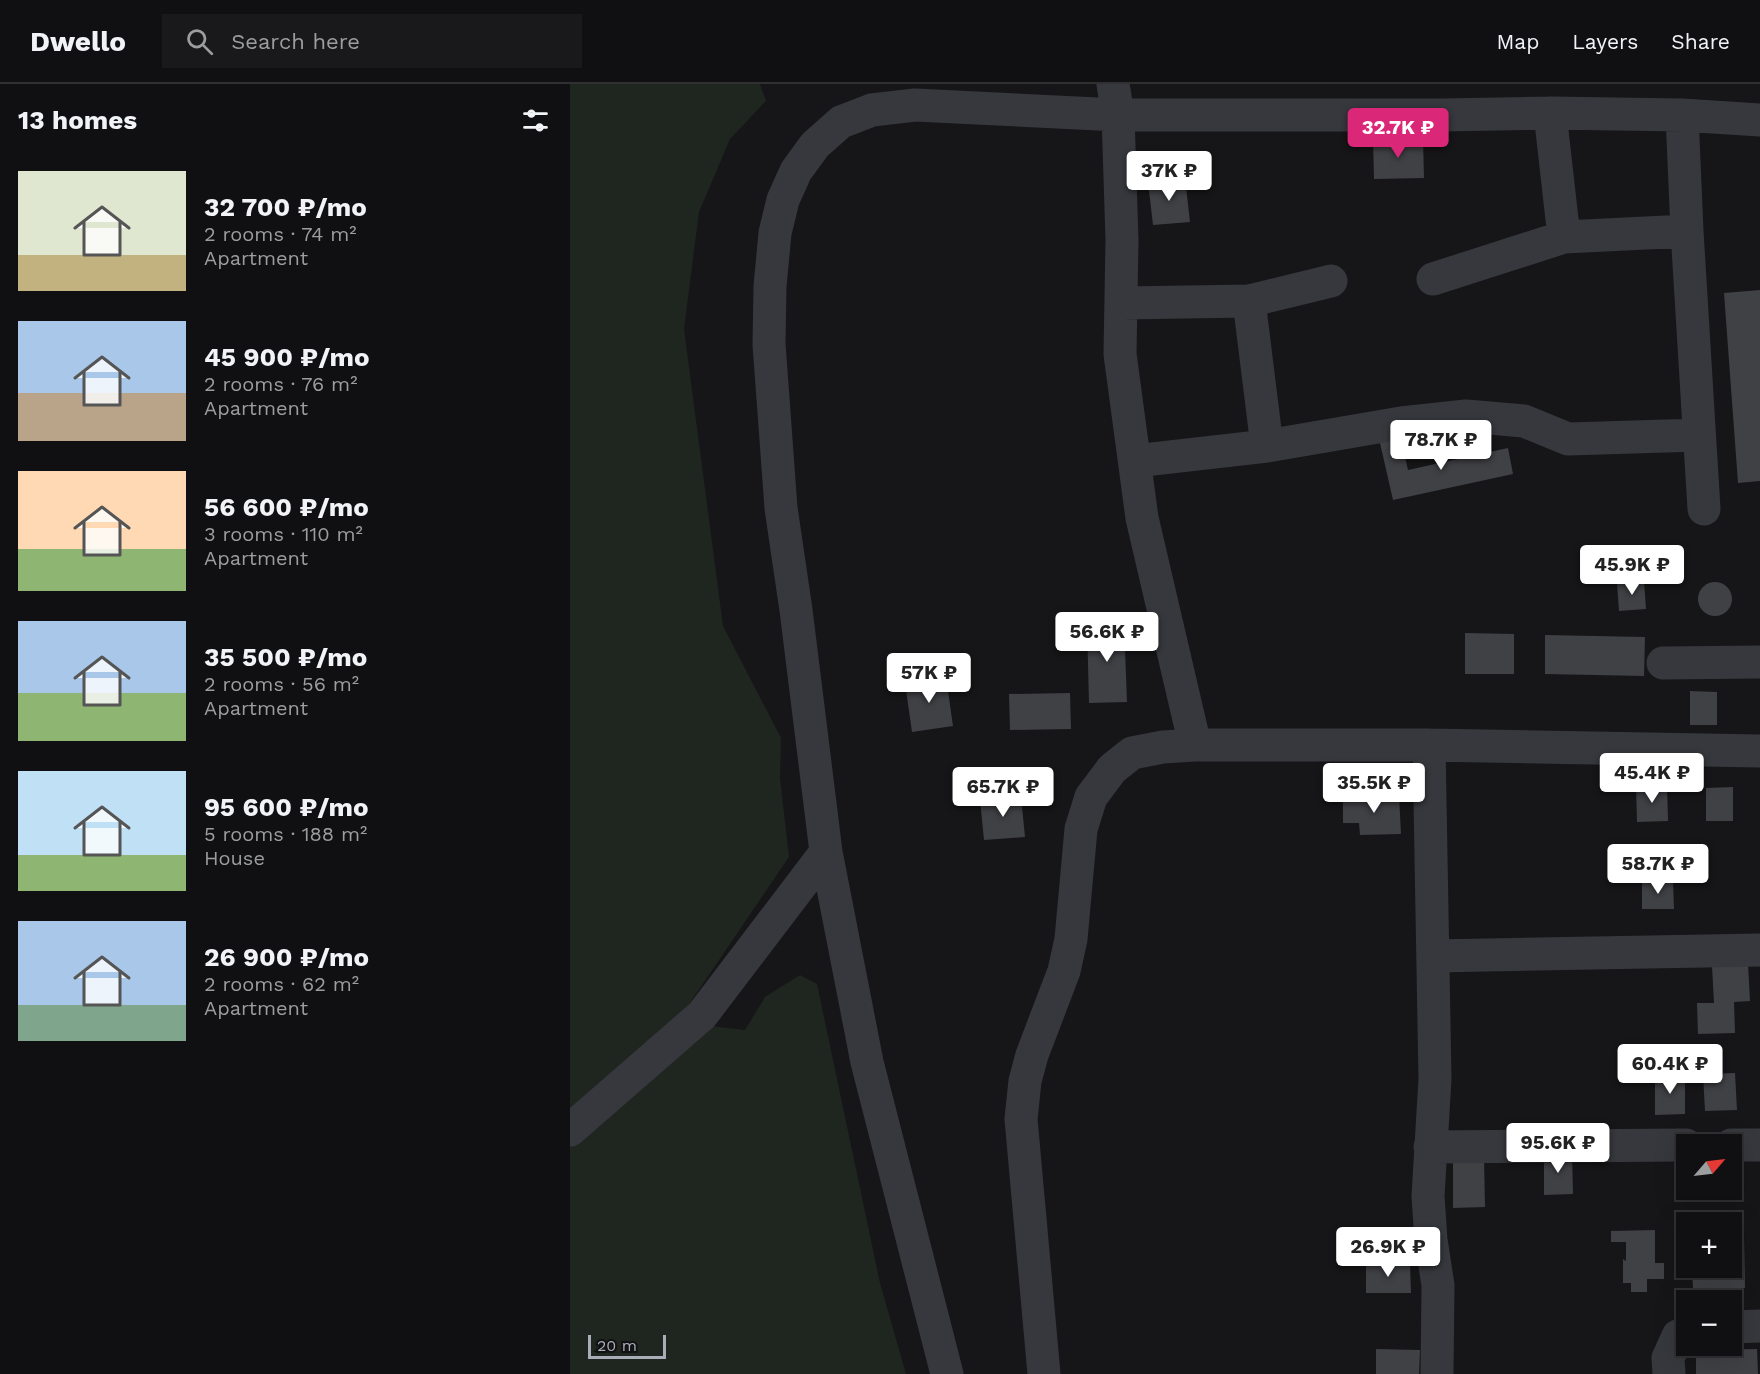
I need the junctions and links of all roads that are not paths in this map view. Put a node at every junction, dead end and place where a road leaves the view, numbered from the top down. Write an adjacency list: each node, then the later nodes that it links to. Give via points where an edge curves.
1 (1115, 99): 2 (street, via 1441,115); 10 (street); 20 (street, via 915,105 872,110 841,122 815,145 796,171 783,200 770,286 773,417 781,508)
2 (1550, 113): 3 (street); 6 (street)
3 (1682, 115): 4 (street); 5 (street)
4 (1760, 120)
5 (1686, 231): 6 (street); 11 (street)
6 (1564, 237): 7 (street)
7 (1432, 279)
8 (1331, 281): 9 (street)
9 (1249, 302): 10 (street); 12 (street)
10 (1122, 303): 13 (street, via 1120,354)
11 (1698, 435): 12 (street, via 1568,439 1524,421 1466,416); 14 (street)
12 (1267, 446): 13 (street)
13 (1135, 461): 17 (street, via 1142,518)
14 (1704, 509)
15 (1760, 662): 16 (street)
16 (1664, 663)
17 (1195, 745): 18 (street); 32 (street, via 1132,753 1112,769 1091,797 1081,829 1071,939 1064,971 1032,1055 1021,1119)
18 (1429, 745): 19 (street); 22 (street)
19 (1760, 751)
20 (826, 852): 23 (street, via 702,1015); 31 (street, via 867,1062)
21 (1760, 950): 22 (street)
22 (1433, 956): 27 (street, via 1435,1079)
23 (570, 1130)
24 (1676, 1145): 27 (street)
25 (1742, 1145): 26 (street)
26 (1760, 1145)
27 (1430, 1147): 33 (street, via 1428,1196 1438,1285)
28 (1760, 1326): 29 (street)
29 (1742, 1327)
30 (1676, 1340): 34 (street, via 1668,1358)
31 (947, 1374)
32 (1044, 1374)
33 (1437, 1374)
34 (1669, 1374)

